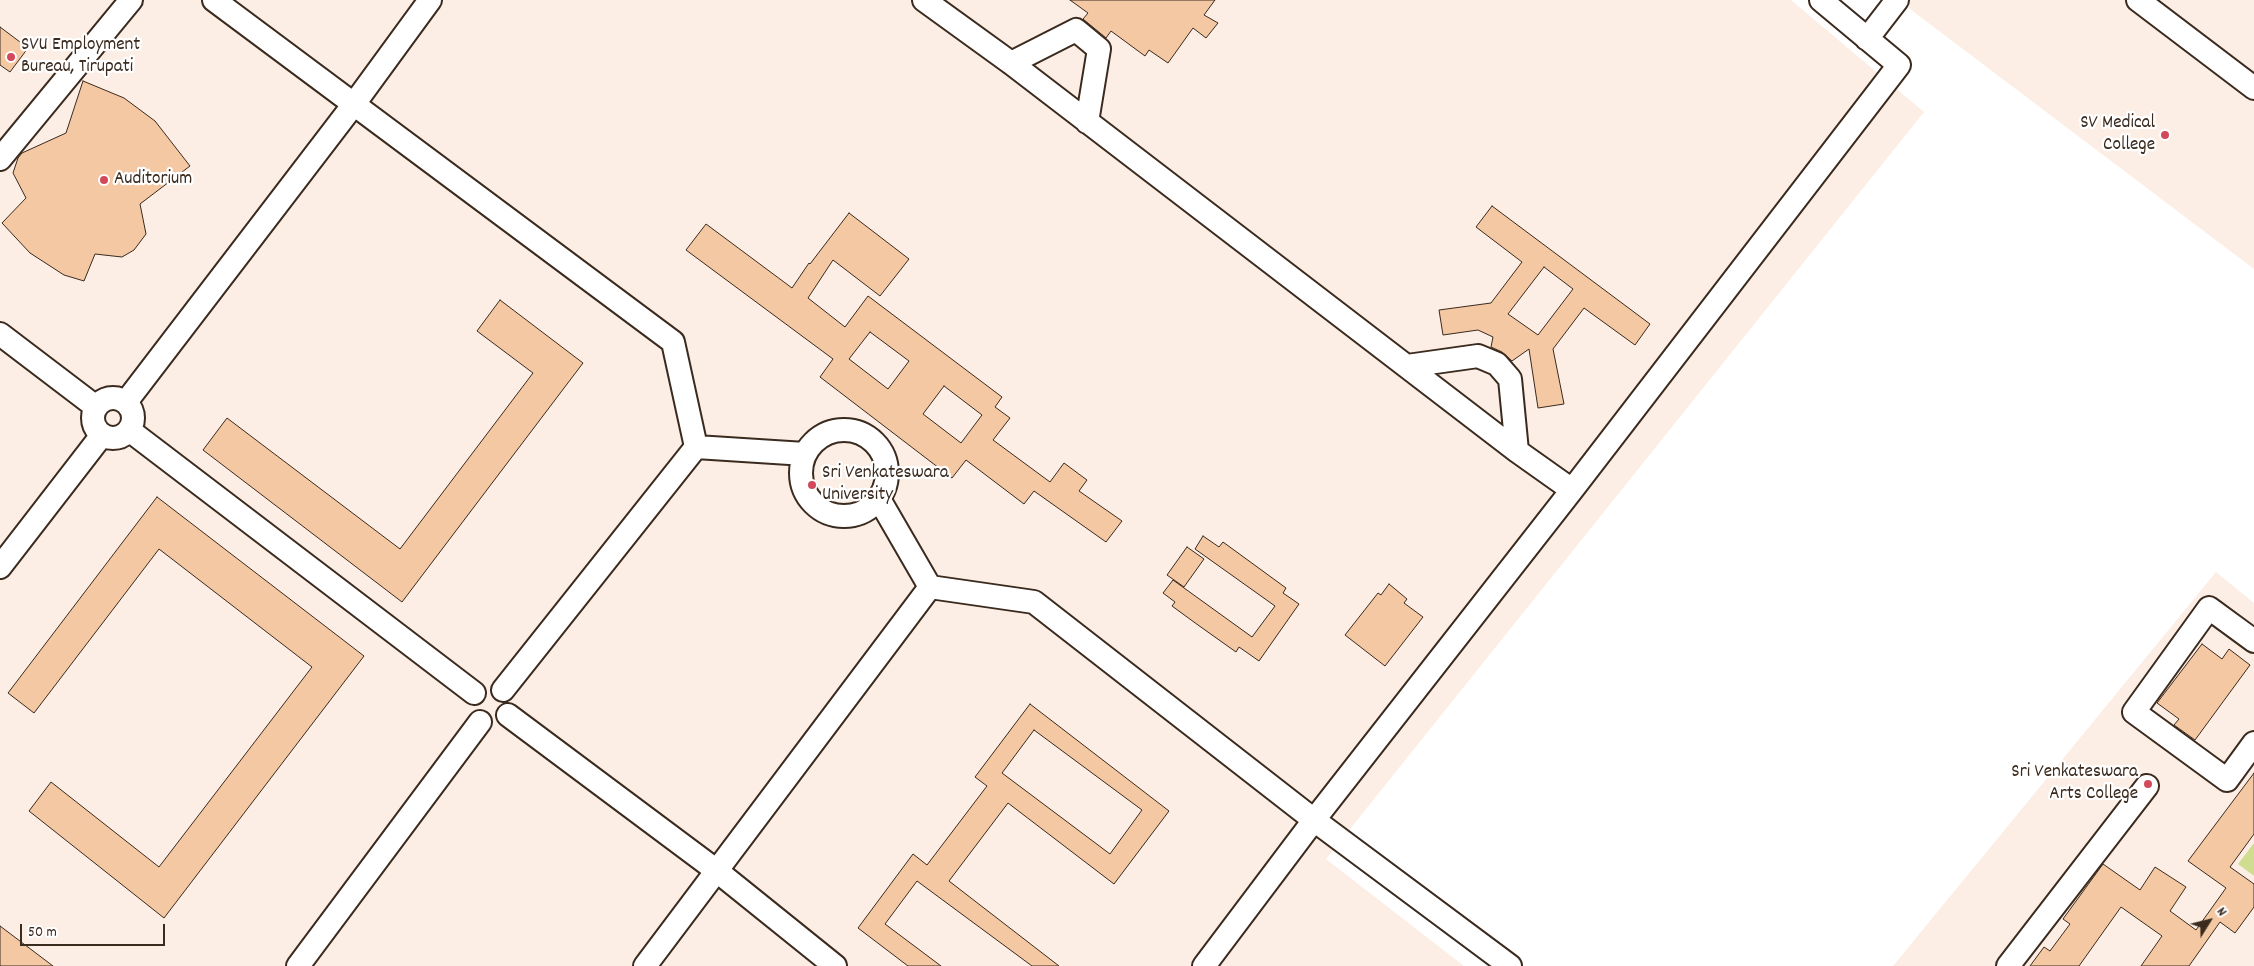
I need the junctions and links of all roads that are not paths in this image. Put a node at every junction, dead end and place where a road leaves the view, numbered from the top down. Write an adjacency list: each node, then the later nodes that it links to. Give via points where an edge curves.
1 (131, 0): 13 (street)
2 (214, 0): 11 (street)
3 (430, 0): 11 (street)
4 (924, 0): 9 (street)
5 (1821, 0): 8 (street)
6 (1897, 0): 8 (street)
7 (2138, 0): 10 (street)
8 (1867, 39): 23 (street, via 1899,65)
9 (1011, 63): 12 (street); 12 (street, via 1076,30 1099,49)
10 (2254, 88)
11 (354, 104): 16 (street); 20 (street, via 673,342)
12 (1087, 122): 15 (street)
13 (0, 159)
14 (0, 334): 17 (street)
15 (1407, 366): 21 (street); 21 (street, via 1478,356 1496,364 1510,380)
16 (126, 402): 17 (street, via 110,398); 18 (street, via 134,417)
17 (96, 406): 19 (street, via 94,423)
18 (130, 430): 19 (street, via 120,437); 29 (street)
19 (102, 435): 25 (street)
20 (696, 447): 22 (street); 28 (street)
21 (1517, 451): 23 (street)
22 (805, 454): 24 (street, via 801,482 806,495 828,514 856,516); 24 (street, via 825,434 839,430 867,436 878,446 888,472 886,487)
23 (1572, 490): 34 (street)
24 (879, 500): 26 (street)
25 (0, 566)
26 (930, 587): 34 (street, via 1034,602); 35 (street)
27 (2254, 641): 32 (street, via 2209,608 2134,712 2227,780)
28 (503, 690): 29 (street, via 488,685); 30 (street, via 509,697)
29 (474, 693): 31 (street, via 470,709)
30 (508, 714): 31 (street, via 496,725 487,726); 35 (street)
31 (480, 722): 36 (street)
32 (2254, 743)
33 (2147, 786): 41 (street)
34 (1314, 820): 39 (street); 40 (street)
35 (717, 872): 37 (street); 38 (street)
36 (298, 966)
37 (645, 966)
38 (835, 966)
39 (1204, 966)
40 (1510, 966)
41 (2008, 966)

